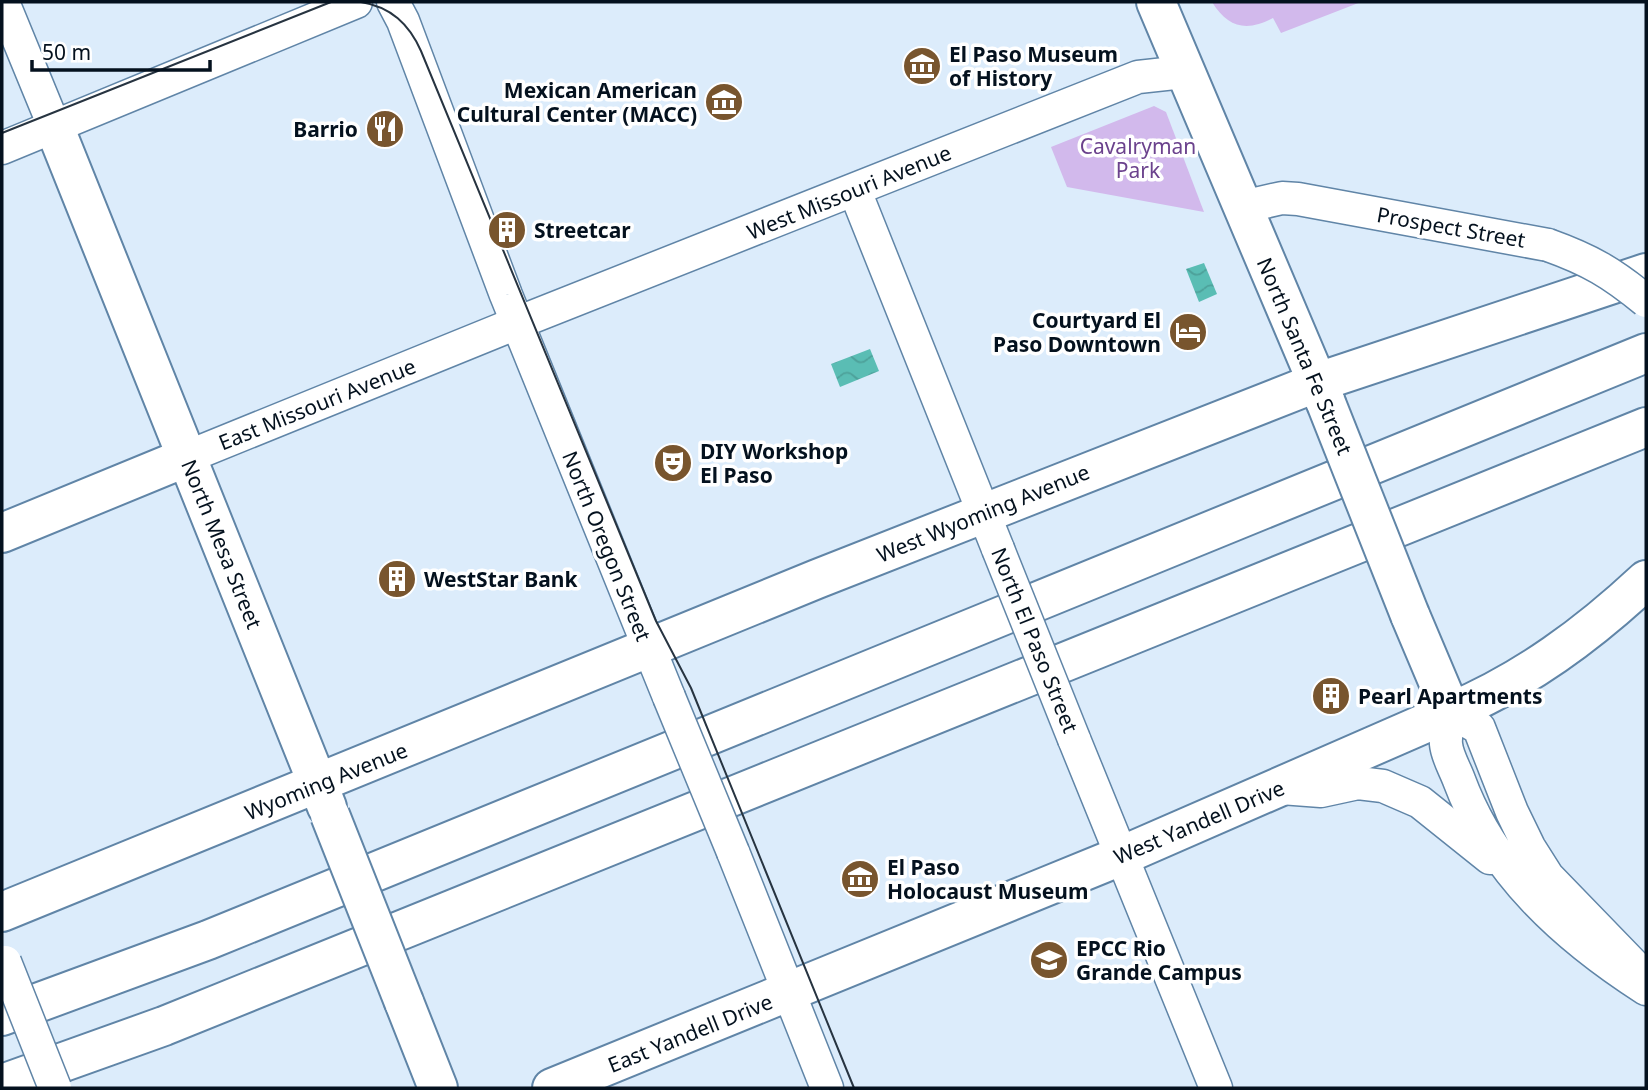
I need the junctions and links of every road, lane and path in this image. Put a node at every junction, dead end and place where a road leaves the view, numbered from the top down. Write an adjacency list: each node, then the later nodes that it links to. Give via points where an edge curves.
1 (3, 2): 6 (street, North Mesa Street)
2 (356, 2): 6 (street)
3 (393, 2): 12 (street, North Oregon Street)
4 (1156, 2): 5 (main road, North Santa Fe Street)
5 (1184, 72): 8 (street, West Missouri Avenue, via 1138,77); 9 (main road, North Santa Fe Street)
6 (54, 126): 7 (street); 16 (main road, North Mesa Street)
7 (2, 148)
8 (855, 191): 12 (street, West Missouri Avenue); 17 (street, North El Paso Street)
9 (1242, 207): 11 (street, Prospect Street, bridge, via 1298,199 1548,245 1585,258); 14 (main road, North Santa Fe Street)
10 (1646, 273): 14 (main road, West Wyoming Avenue)
11 (1646, 300)
12 (517, 323): 16 (street, East Missouri Avenue); 20 (street, North Oregon Street)
13 (1646, 353): 31 (main road, via 234,929)
14 (1322, 392): 17 (main road, West Wyoming Avenue); 21 (main road, North Santa Fe Street, bridge)
15 (1646, 427): 32 (main road, via 164,1026)
16 (187, 457): 18 (main road, East Missouri Avenue); 23 (main road, North Mesa Street)
17 (984, 513): 20 (main road, West Wyoming Avenue); 24 (street, North El Paso Street, bridge)
18 (2, 533)
19 (1646, 580): 21 (main road, West Yandell Drive, via 1550,659 1493,694)
20 (649, 648): 23 (main road, Wyoming Avenue); 30 (street, North Oregon Street, bridge)
21 (1451, 712): 22 (main road, West Yandell Drive); 25 (street, via 1446,744 1470,811); 28 (street, via 1479,728 1528,847 1548,877)
22 (1281, 788): 24 (main road, West Yandell Drive); 25 (street, via 1321,791 1358,783 1401,792 1420,802)
23 (324, 800): 26 (main road, Wyoming Avenue); 34 (main road, North Mesa Street, bridge)
24 (1121, 856): 30 (main road, West Yandell Drive); 37 (street, North El Paso Street)
25 (1517, 882): 29 (street, via 1544,911)
26 (2, 912)
27 (3, 958): 33 (street, bridge)
28 (1646, 978)
29 (1646, 989)
30 (789, 992): 35 (main road, East Yandell Drive); 36 (street, North Oregon Street)
31 (2, 1016)
32 (2, 1084)
33 (55, 1088)
34 (438, 1088)
35 (552, 1088)
36 (827, 1088)
37 (1216, 1088)

